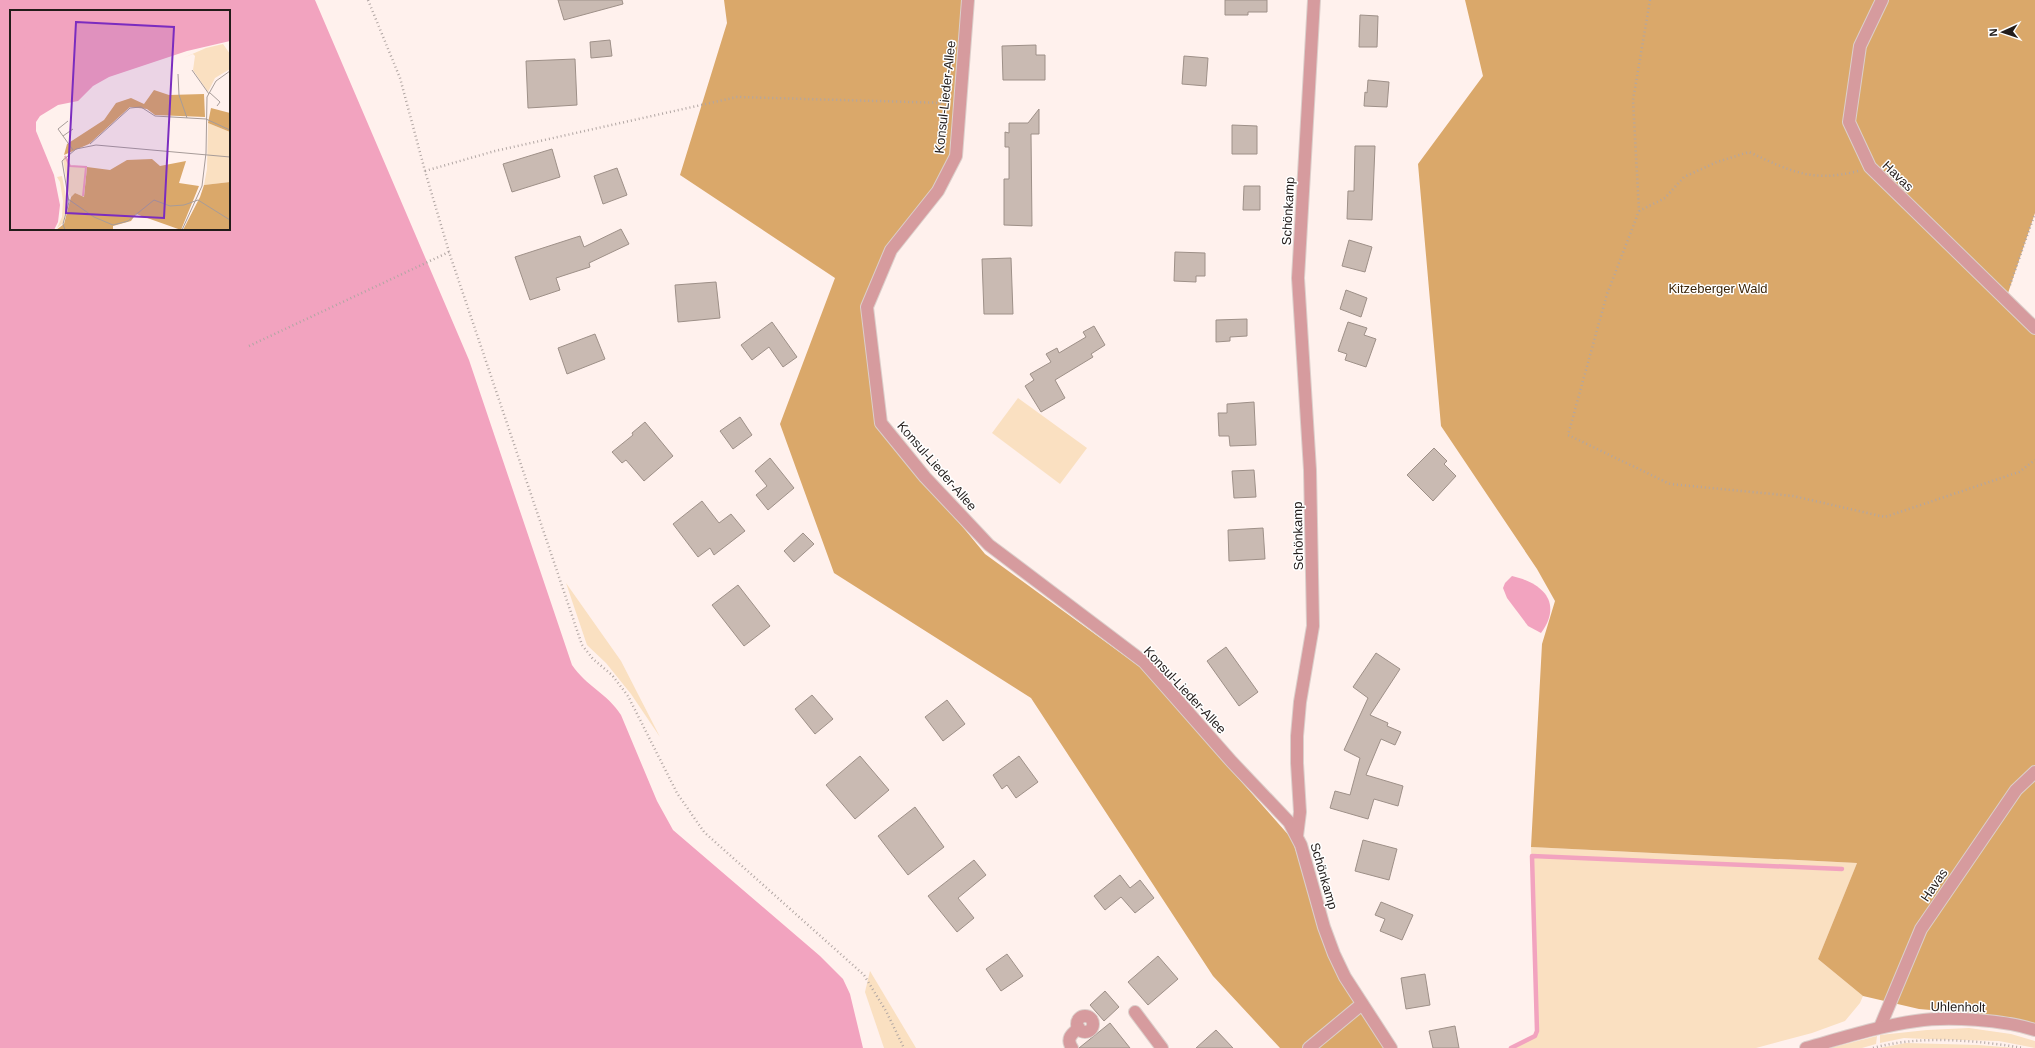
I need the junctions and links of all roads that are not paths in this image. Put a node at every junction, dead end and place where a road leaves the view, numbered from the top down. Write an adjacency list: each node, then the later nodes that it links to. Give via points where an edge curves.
1 (968, 0): 6 (street, Konsul-Lieder-Allee, via 956,156 938,191 891,250 867,307 881,423 925,477 989,545 1144,662 1289,822)
2 (1314, 0): 6 (street, Schönkamp, via 1298,278 1310,470 1313,626 1297,736 1296,763 1300,812)
3 (1882, 0): 4 (street, Havas, via 1860,46 1849,122 1870,167)
4 (2035, 328)
5 (2035, 772): 10 (street, Havas, via 2016,790 1921,929)
6 (1297, 836): 7 (street, Schönkamp, via 1334,954)
7 (1362, 1004): 14 (street); 15 (street, Schönkamp)
8 (1136, 1012): 13 (street)
9 (1079, 1028): 12 (street, via 1069,1037 1068,1041)
10 (1880, 1028): 11 (street, Uhlenholt, via 1917,1020 1977,1020); 16 (street, Uhlenholt)
11 (2035, 1030)
12 (1072, 1048)
13 (1162, 1048)
14 (1309, 1048)
15 (1392, 1048)
16 (1806, 1048)

